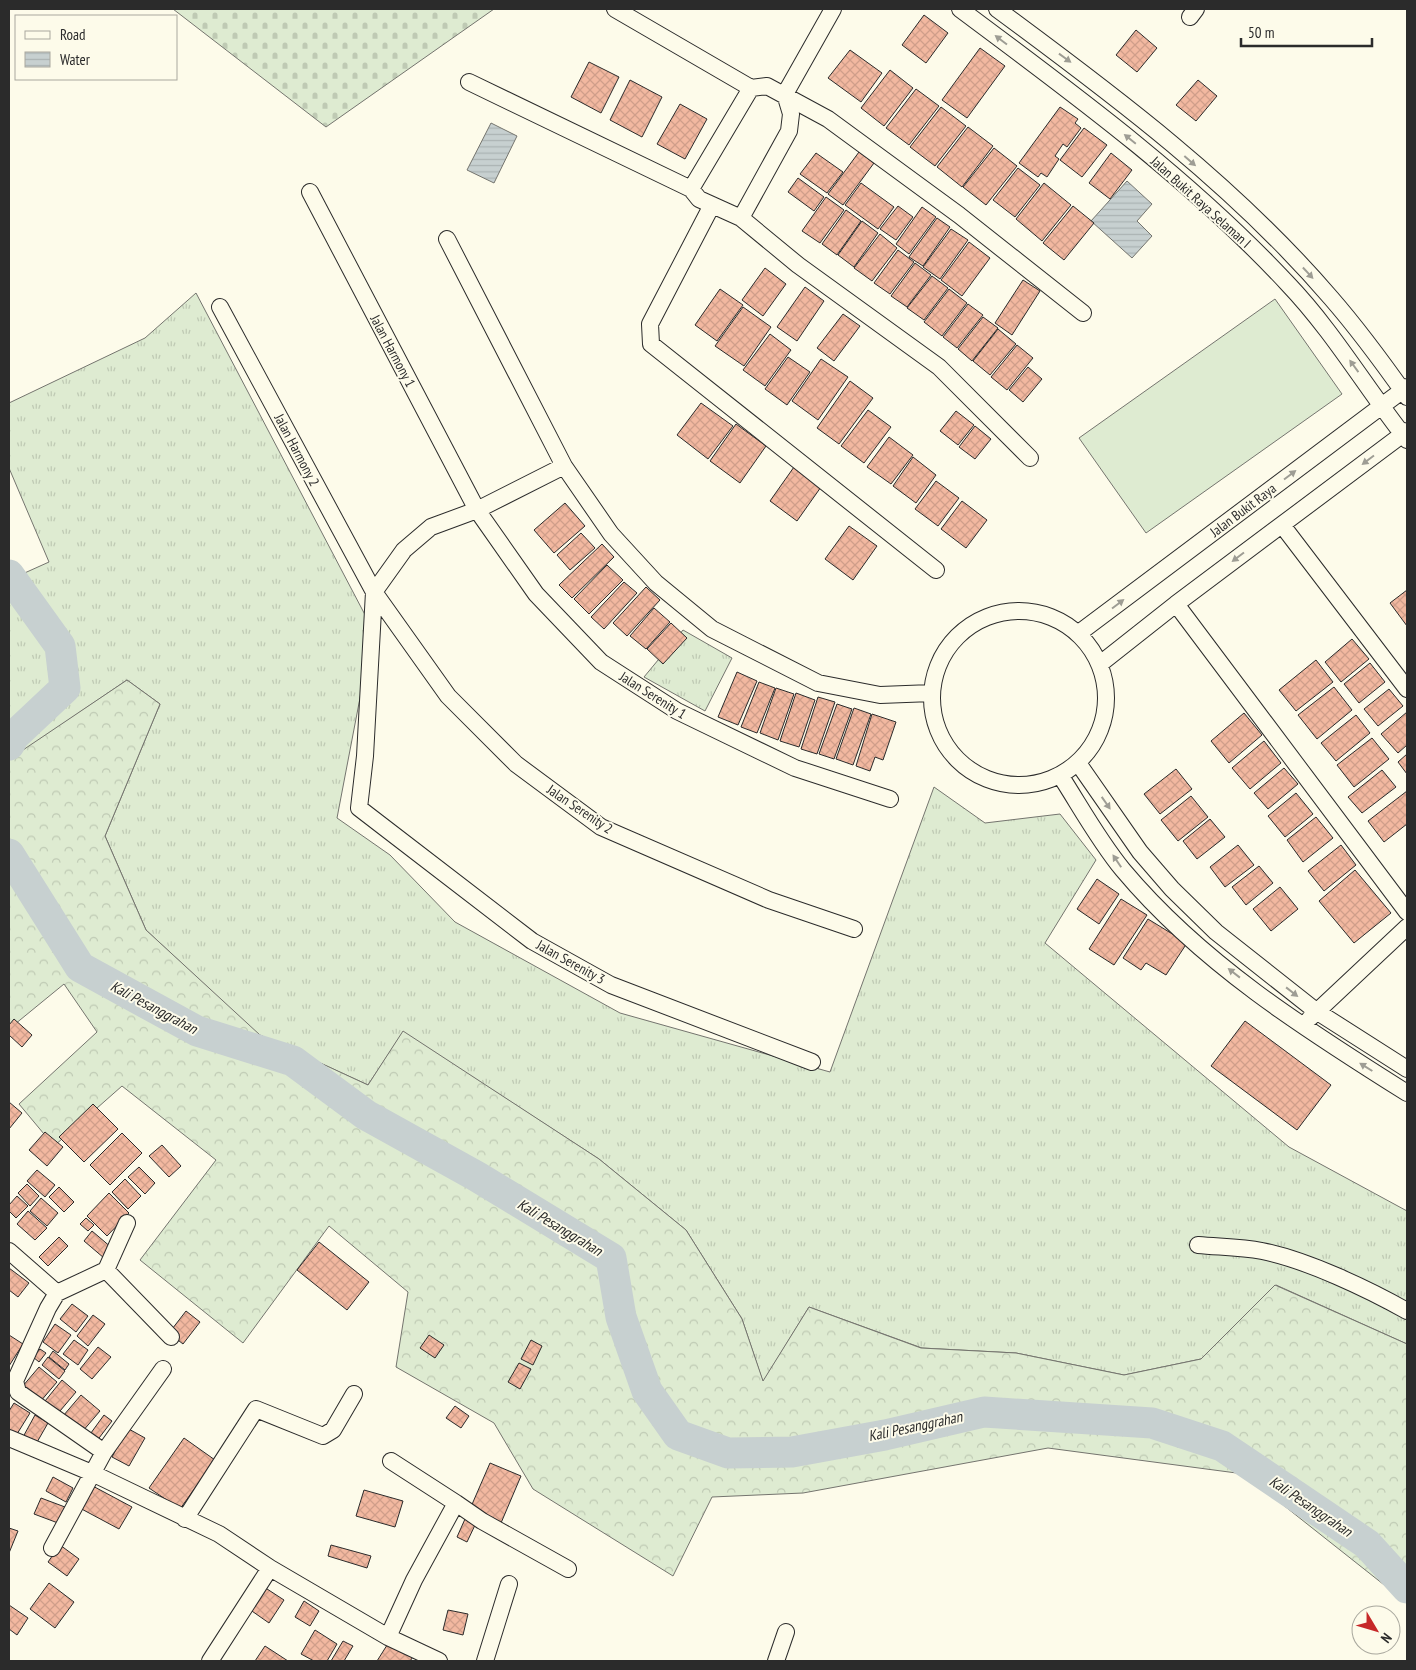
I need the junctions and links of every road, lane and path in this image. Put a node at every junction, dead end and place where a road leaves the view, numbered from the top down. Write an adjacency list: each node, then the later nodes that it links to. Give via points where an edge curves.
1 (615, 9): 6 (street)
2 (833, 9): 7 (street)
3 (960, 9): 9 (street, Jalan Bukit Raya Selaman I, one-way to 3)
4 (997, 9): 8 (street, Jalan Bukit Raya Selaman I, one-way to 8)
5 (469, 82): 10 (street)
6 (751, 88): 7 (street, via 767,86); 10 (street)
7 (785, 94): 13 (street, via 791,114 789,131); 16 (street, via 828,119 951,209)
8 (1125, 105): 9 (street); 17 (street, Jalan Bukit Raya Selaman I, one-way to 17, via 1252,215 1331,298)
9 (1111, 124): 18 (street, Jalan Bukit Raya Selaman I, one-way to 9, via 1314,313 1288,284 1208,206)
10 (691, 189): 12 (street, via 699,199)
11 (310, 192): 22 (street, Jalan Harmony 1)
12 (712, 205): 13 (street); 24 (street, via 650,324 651,344)
13 (741, 218): 20 (street, via 798,265 939,367)
14 (447, 239): 21 (street)
15 (220, 307): 25 (street, Jalan Harmony 2)
16 (1083, 313)
17 (1406, 391): 18 (street, Jalan Bukit Raya)
18 (1382, 406): 19 (street, Jalan Bukit Raya Selaman I); 27 (street, Jalan Bukit Raya, one-way to 18)
19 (1406, 435): 23 (street, one-way to 23)
20 (1030, 458)
21 (564, 466): 22 (street); 30 (street, via 611,534 656,583 712,629 818,683 880,695)
22 (476, 510): 25 (street, via 431,527 404,550); 33 (street, Jalan Serenity 1, via 536,594 601,662 677,712 795,768)
23 (1282, 525): 26 (street, one-way to 26); 29 (street)
24 (936, 570)
25 (374, 592): 36 (street, Jalan Serenity 2, via 448,696 516,764 601,827 769,900); 39 (street, Jalan Serenity 3, via 359,808 532,941 611,985)
26 (1176, 604): 28 (street); 34 (street)
27 (1079, 633): 28 (street, via 1092,647); 30 (street, via 1054,617 1024,610 994,614 970,625 951,644 938,667)
28 (1100, 664): 31 (street, via 1107,690 1105,717 1095,742)
29 (1407, 689)
30 (932, 693): 32 (street, via 933,716 941,737 954,756 976,774 1004,784 1032,784)
31 (1078, 763): 32 (street); 37 (street, one-way to 37, via 1140,852 1172,889 1216,932)
32 (1060, 775): 38 (street, one-way to 32, via 1201,948 1155,906 1121,868)
33 (890, 799)
34 (1407, 912)
35 (1407, 927): 37 (street)
36 (854, 929)
37 (1316, 1011): 38 (street); 40 (street)
38 (1302, 1026): 41 (street, one-way to 38)
39 (812, 1062)
40 (1407, 1069)
41 (1407, 1093)
42 (127, 1223): 45 (street)
43 (1198, 1244): 47 (street, via 1263,1252 1309,1266)
44 (9, 1251): 46 (street)
45 (106, 1270): 46 (street); 48 (street)
46 (57, 1293): 52 (street, via 15,1387)
47 (1407, 1311)
48 (171, 1337)
49 (162, 1369): 52 (street)
50 (354, 1394): 56 (street, via 333,1430 323,1436 256,1409)
51 (9, 1438): 54 (street)
52 (104, 1452): 54 (street)
53 (391, 1461): 55 (street)
54 (92, 1473): 56 (street); 57 (street)
55 (456, 1503): 59 (street); 62 (street, via 414,1580)
56 (185, 1519): 58 (street, via 219,1534)
57 (52, 1548)
58 (270, 1568): 62 (street); 63 (street)
59 (568, 1570)
60 (509, 1584): 65 (street)
61 (786, 1632): 66 (street)
62 (388, 1637): 64 (street)
63 (215, 1660)
64 (439, 1661)
65 (485, 1661)
66 (776, 1661)

